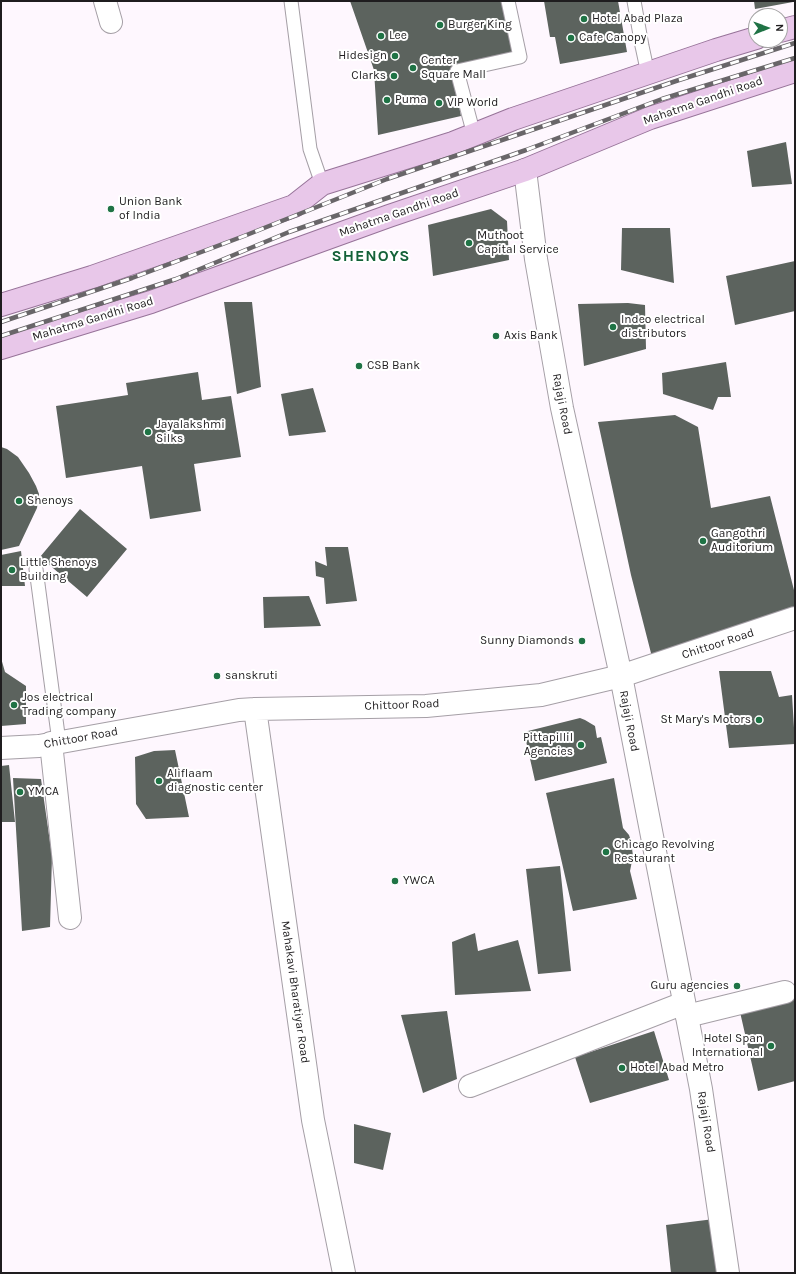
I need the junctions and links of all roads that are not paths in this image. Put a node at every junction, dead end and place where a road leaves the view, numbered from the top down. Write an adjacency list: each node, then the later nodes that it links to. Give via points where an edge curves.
1 (105, 1): 5 (main road)
2 (291, 1): 11 (lane, via 310,150)
3 (508, 1): 9 (lane, via 520,57 457,71)
4 (634, 1): 8 (lane)
5 (111, 22)
6 (748, 40): 8 (main road)
7 (795, 71): 10 (main road, Mahatma Gandhi Road, via 650,118)
8 (648, 74): 9 (main road)
9 (474, 134): 11 (main road, via 454,143)
10 (525, 170): 13 (main road, Mahatma Gandhi Road, via 388,216 151,302); 16 (main road, Rajaji Road, via 536,258 562,408)
11 (322, 184): 12 (main road, via 294,206 92,277)
12 (1, 305)
13 (1, 348)
14 (36, 569): 18 (lane)
15 (795, 618): 16 (main road, Chittoor Road)
16 (621, 676): 17 (main road, Chittoor Road, via 541,695 426,706); 22 (main road, Rajaji Road)
17 (255, 709): 18 (main road, Chittoor Road); 24 (main road, Mahakavi Bharatiyar Road, via 313,1120)
18 (55, 743): 19 (main road, Chittoor Road); 20 (main road)
19 (1, 748)
20 (70, 918)
21 (785, 992): 22 (main road)
22 (685, 1009): 23 (main road); 25 (main road, Rajaji Road, via 701,1089)
23 (470, 1086)
24 (344, 1273)
25 (728, 1273)

